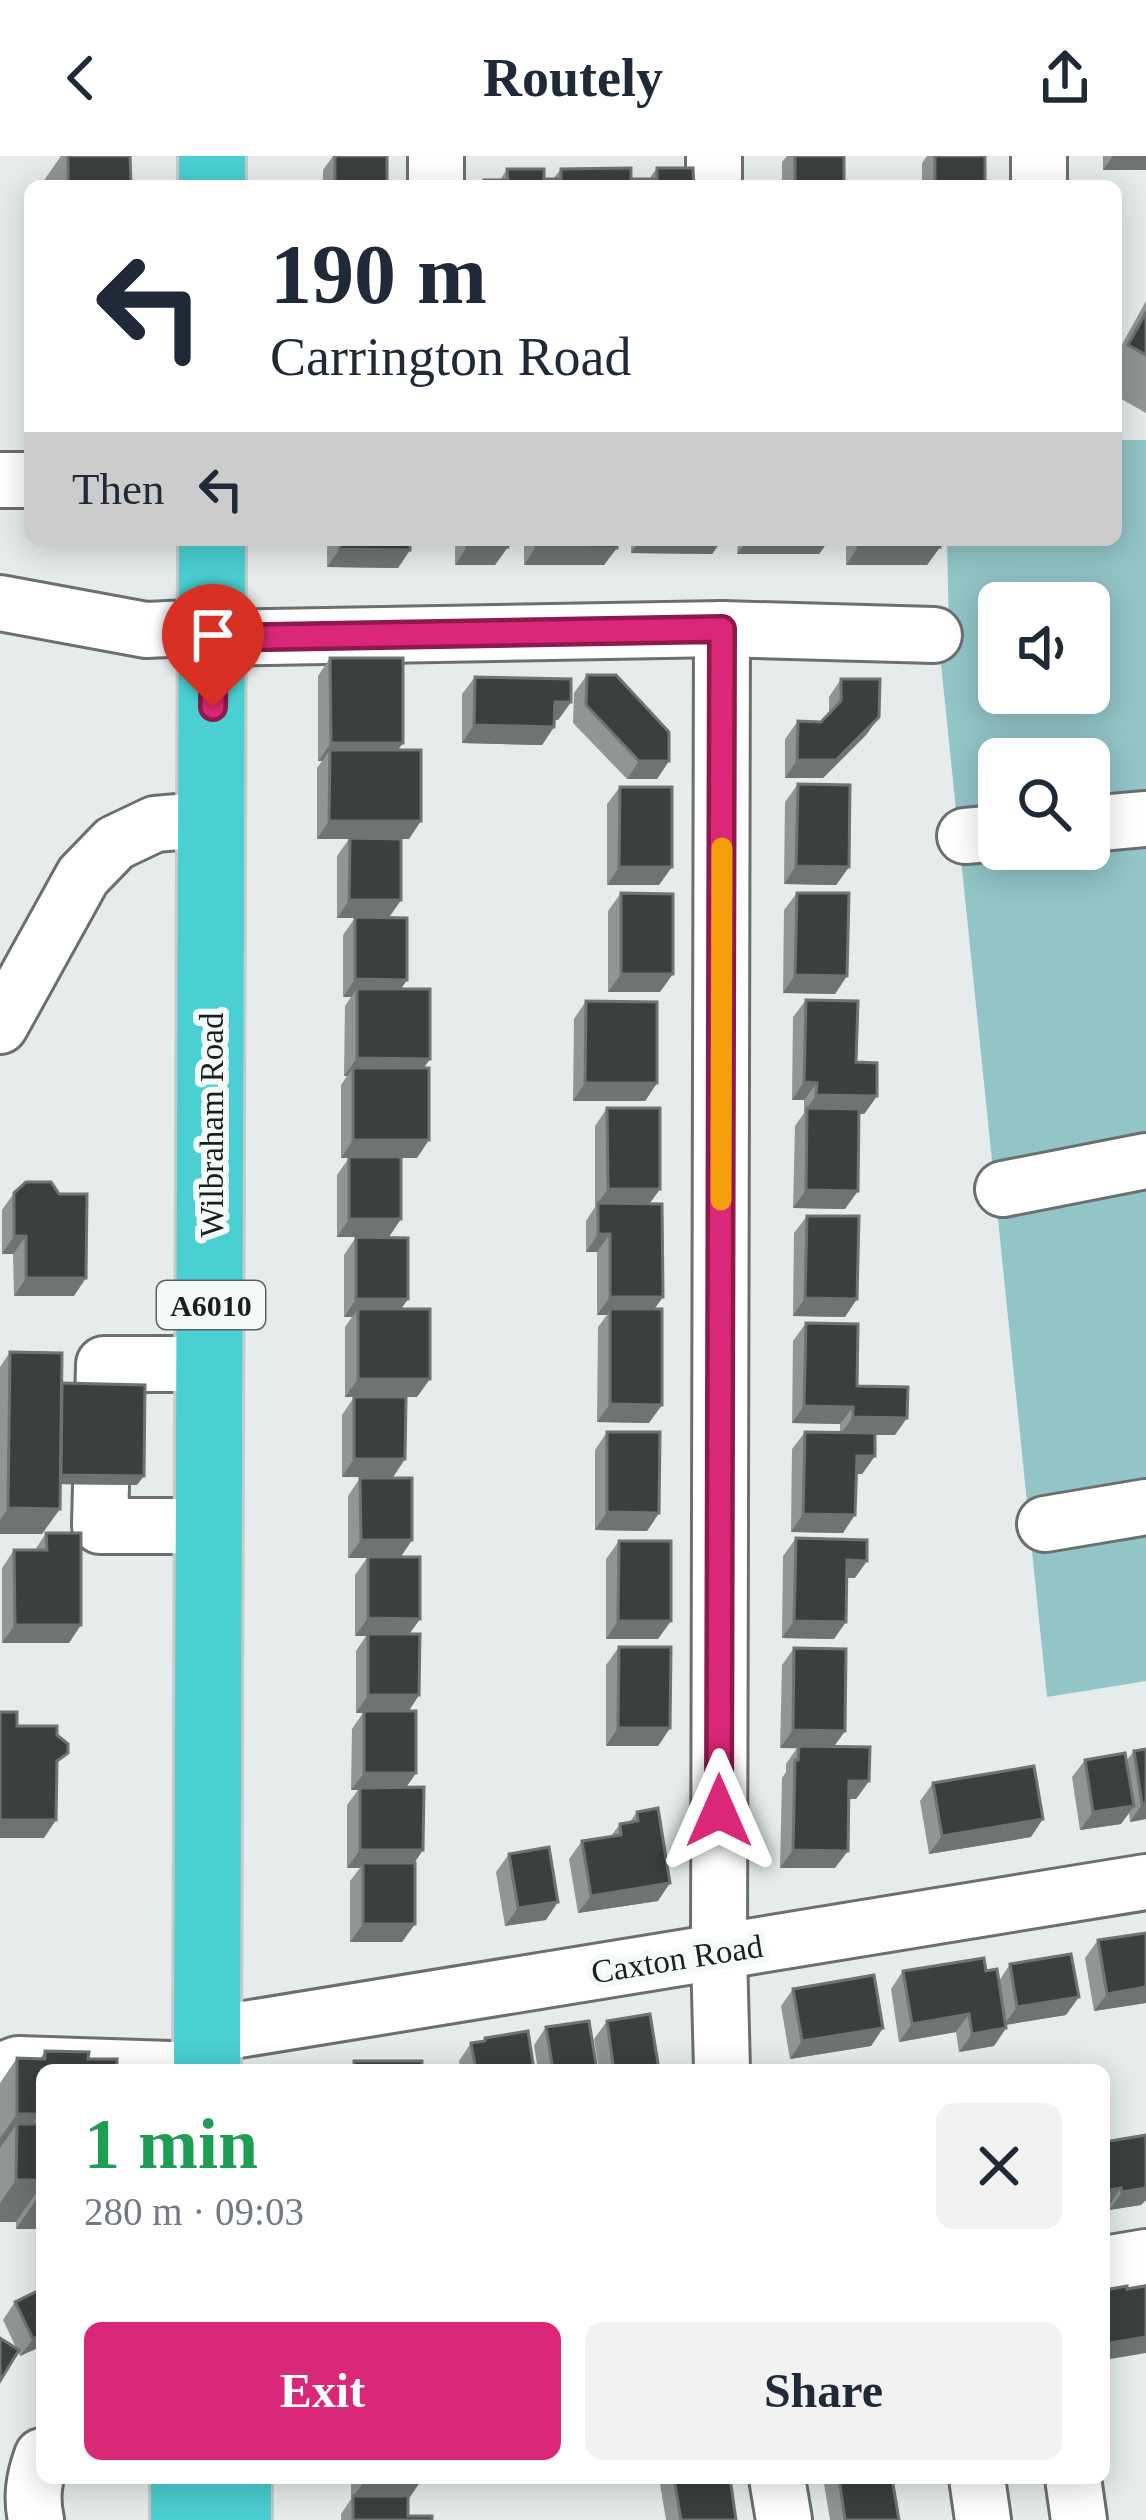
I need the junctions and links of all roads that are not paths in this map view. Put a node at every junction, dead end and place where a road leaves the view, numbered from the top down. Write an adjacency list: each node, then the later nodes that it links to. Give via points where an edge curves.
1 (212, 546): 4 (highway, Wilbraham Road / A6010)
2 (0, 603): 4 (street, via 146,630)
3 (722, 629): 4 (street); 5 (street); 17 (street)
4 (213, 633): 6 (highway, Wilbraham Road / A6010)
5 (934, 635)
6 (213, 819): 9 (street, via 155,824 115,843 83,876); 12 (highway, Wilbraham Road / A6010)
7 (1146, 819): 8 (street)
8 (1110, 822)
9 (0, 1026)
10 (1146, 1161): 11 (street)
11 (1003, 1189)
12 (211, 1364): 15 (highway, Wilbraham Road / A6010); 15 (street, via 104,1364 100,1526)
13 (1146, 1508): 14 (street)
14 (1045, 1524)
15 (210, 1526): 18 (highway, Wilbraham Road / A6010)
16 (1146, 1882): 17 (street, Caxton Road)
17 (718, 1953): 18 (street, Caxton Road); 19 (street)
18 (205, 2058): 20 (street, Caxton Road)
19 (722, 2064)
20 (0, 2071)
21 (1146, 2257): 22 (street)
22 (1110, 2263)
23 (36, 2476): 29 (street)
24 (184, 2484): 30 (highway)
25 (238, 2484): 31 (highway)
26 (777, 2484): 32 (street)
27 (977, 2484): 33 (street)
28 (1074, 2484): 34 (street)
29 (36, 2520)
30 (184, 2520)
31 (238, 2520)
32 (784, 2520)
33 (983, 2520)
34 (1079, 2520)

